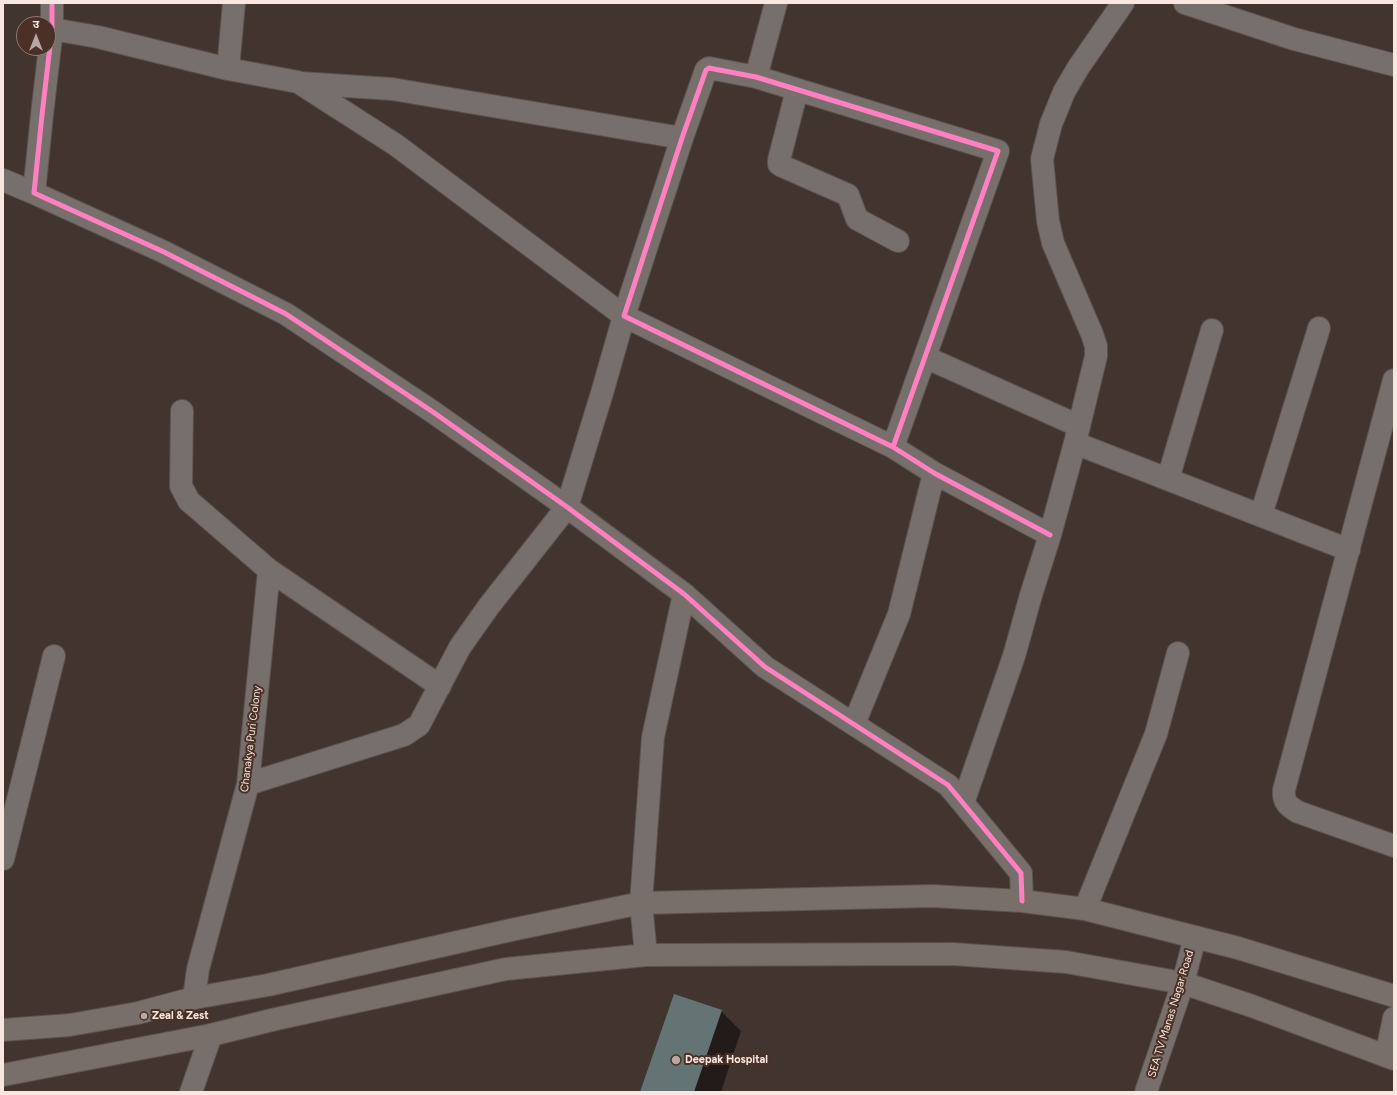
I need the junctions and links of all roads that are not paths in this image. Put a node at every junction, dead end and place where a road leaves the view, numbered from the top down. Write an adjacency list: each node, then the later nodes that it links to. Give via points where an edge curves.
1 (52, 3): 6 (street)
2 (234, 3): 10 (street)
3 (776, 3): 11 (street)
4 (1123, 3): 24 (street, via 1064,92 1051,124 1042,159 1048,221 1053,243 1096,346 1096,356)
5 (1185, 3): 9 (street, via 1294,39)
6 (52, 16)
7 (56, 30): 10 (street, via 98,37)
8 (49, 56): 16 (street)
9 (1394, 65)
10 (228, 69): 12 (street)
11 (756, 77): 13 (street); 14 (street, via 713,68 706,70)
12 (298, 82): 14 (street, via 392,89); 18 (street, via 396,145)
13 (797, 90): 17 (street, via 780,164 848,195 858,219); 21 (street, via 998,152)
14 (682, 138): 18 (street)
15 (3, 180): 16 (street)
16 (34, 193): 28 (street, via 164,252 286,314 433,412)
17 (898, 241)
18 (624, 316): 25 (street); 28 (street)
19 (1319, 328): 29 (street)
20 (1212, 330): 27 (street)
21 (925, 357): 24 (street); 25 (street)
22 (1394, 380): 31 (street)
23 (182, 411): 32 (street, via 181,486 189,501)
24 (1077, 435): 27 (street); 30 (street)
25 (893, 447): 26 (street)
26 (934, 473): 30 (street); 37 (street, via 898,614)
27 (1168, 479): 29 (street)
28 (567, 507): 33 (street); 36 (street, via 489,606 460,647)
29 (1261, 515): 31 (street)
30 (1050, 535): 39 (street, via 1014,656)
31 (1349, 550): 40 (street, via 1284,790 1284,798 1289,807 1298,812)
32 (269, 570): 36 (street); 38 (street, Chanakya Puri Colony)
33 (684, 594): 37 (street, via 765,667); 43 (street, via 653,737)
34 (1178, 653): 44 (street, via 1156,734)
35 (54, 656): 41 (street)
36 (440, 686): 38 (street, via 419,725 404,735)
37 (854, 724): 39 (street, via 948,785)
38 (248, 784): 49 (street, Chanakya Puri Colony, via 198,969)
39 (963, 803): 42 (street, via 1021,873)
40 (1394, 846)
41 (3, 859)
42 (1022, 901): 43 (main road, via 932,896); 44 (main road)
43 (641, 903): 46 (street); 49 (main road, via 268,985)
44 (1085, 909): 45 (main road)
45 (1195, 937): 47 (street, SEA TV Manas Nagar Road); 48 (main road)
46 (646, 955): 47 (main road, via 953,954 1066,962); 52 (main road, via 506,969)
47 (1183, 983): 53 (main road); 56 (street, SEA TV Manas Nagar Road)
48 (1394, 996)
49 (194, 998): 51 (main road, via 138,1013 70,1025)
50 (1394, 1018): 53 (street)
51 (3, 1030)
52 (211, 1035): 54 (main road); 55 (street)
53 (1390, 1057)
54 (3, 1075)
55 (191, 1092)
56 (1146, 1092)

